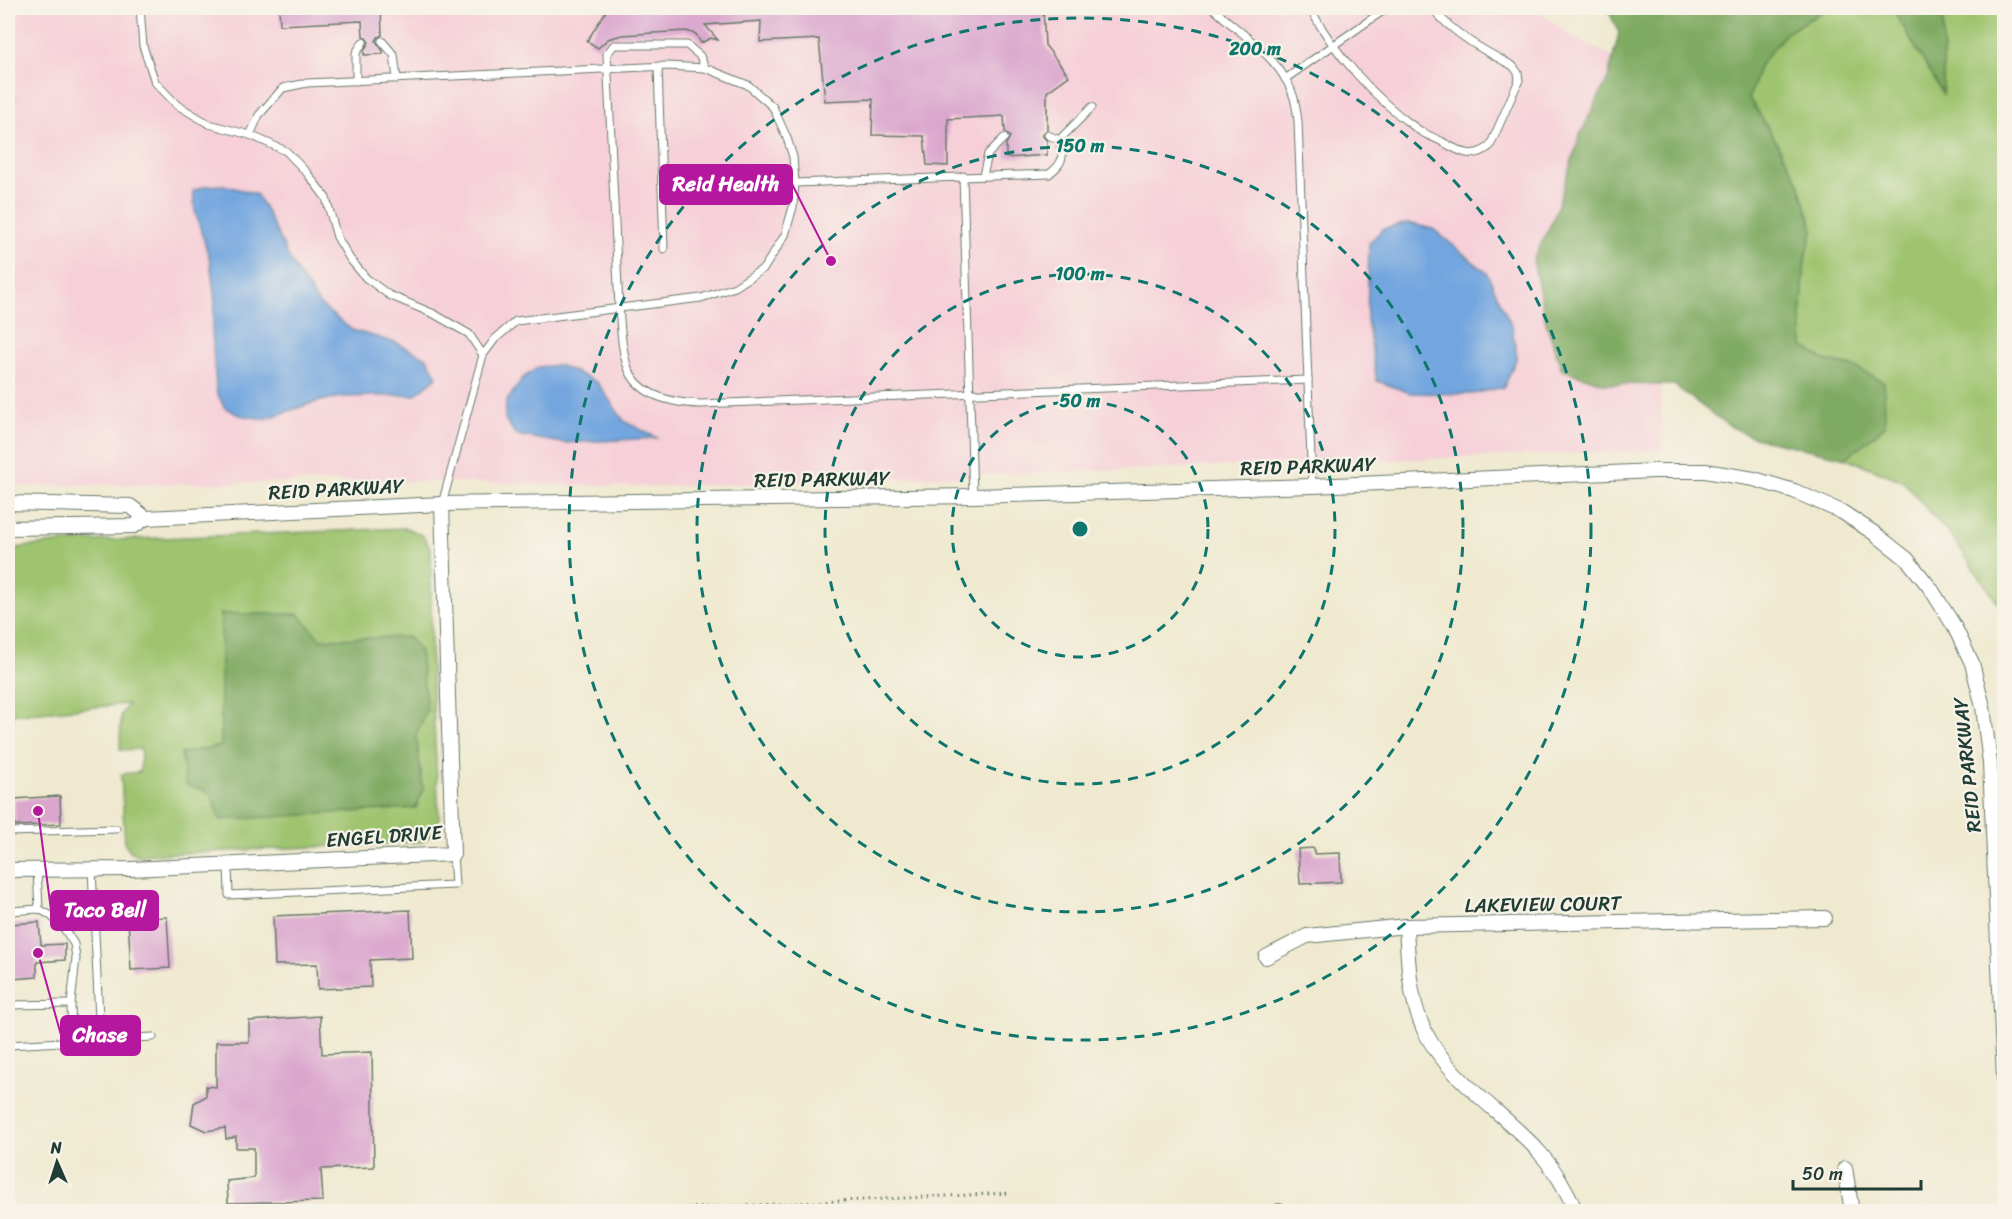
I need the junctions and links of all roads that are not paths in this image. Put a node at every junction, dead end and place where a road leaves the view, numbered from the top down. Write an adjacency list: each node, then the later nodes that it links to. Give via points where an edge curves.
1 (140, 8): 16 (lane, via 143,46 155,82 177,105 209,124)
2 (1213, 8): 13 (lane, via 1271,60)
3 (1310, 8): 8 (lane)
4 (1387, 8): 8 (lane)
5 (1431, 8): 8 (lane, via 1470,42 1513,66 1518,73 1519,80 1490,146 1482,152 1461,153 1417,129 1371,90)
6 (382, 41): 12 (lane, via 394,55)
7 (363, 42): 14 (lane, via 356,52)
8 (1333, 45): 13 (lane)
9 (658, 66): 10 (lane); 11 (lane); 23 (lane)
10 (705, 68): 11 (lane, via 700,56 687,45 614,45 607,54); 22 (lane, via 748,85 773,107 793,158)
11 (609, 69): 12 (lane); 24 (lane)
12 (397, 79): 14 (lane)
13 (1285, 79): 26 (lane, via 1298,121)
14 (356, 81): 16 (lane, via 283,88 260,115)
15 (1092, 107): 19 (lane)
16 (250, 135): 25 (lane, via 286,151 307,173 326,198 337,237 366,278 389,295 469,333)
17 (1048, 135): 19 (lane)
18 (1004, 138): 21 (lane, via 988,154)
19 (1059, 140): 21 (lane, via 1063,153 1059,167 1049,174)
20 (963, 176): 21 (lane); 22 (lane); 27 (lane)
21 (983, 176)
22 (795, 183): 24 (lane, via 785,235 764,268 735,287 701,298)
23 (664, 249)
24 (619, 308): 25 (lane, via 516,321); 27 (lane, via 628,369 640,385 658,397 678,403)
25 (483, 355): 31 (lane)
26 (1308, 380): 27 (lane); 28 (lane)
27 (971, 393): 29 (lane)
28 (1312, 486): 29 (street, REID PARKWAY); 52 (street, REID PARKWAY, via 1705,471 1794,491 1842,512 1907,559 1954,626 1972,663 1983,707 1990,763)
29 (973, 496): 31 (street, REID PARKWAY)
30 (8, 503): 32 (street, REID PARKWAY, via 130,506)
31 (442, 504): 32 (street, REID PARKWAY); 36 (street, ENGEL DRIVE)
32 (146, 518): 33 (street, REID PARKWAY, via 134,526)
33 (8, 528)
34 (116, 829): 35 (lane)
35 (8, 832)
36 (453, 854): 37 (street, ENGEL DRIVE); 37 (lane, via 455,885 230,896)
37 (228, 865): 38 (street, ENGEL DRIVE)
38 (92, 869): 40 (street, ENGEL DRIVE); 49 (lane)
39 (8, 870): 40 (street, ENGEL DRIVE); 42 (lane)
40 (38, 870): 41 (lane)
41 (39, 909): 42 (lane); 46 (lane, via 63,927 74,944)
42 (9, 912)
43 (1825, 918): 44 (street, LAKEVIEW COURT)
44 (1406, 926): 45 (street, LAKEVIEW COURT, via 1307,936); 54 (street, via 1409,980 1415,1005 1437,1051 1539,1152 1557,1175)
45 (1266, 957)
46 (70, 1004): 47 (lane); 50 (lane)
47 (8, 1005)
48 (153, 1038): 49 (lane)
49 (100, 1041): 50 (lane)
50 (72, 1042): 51 (lane)
51 (8, 1045)
52 (2004, 1079)
53 (1845, 1167): 55 (street)
54 (1576, 1212)
55 (1852, 1212)

